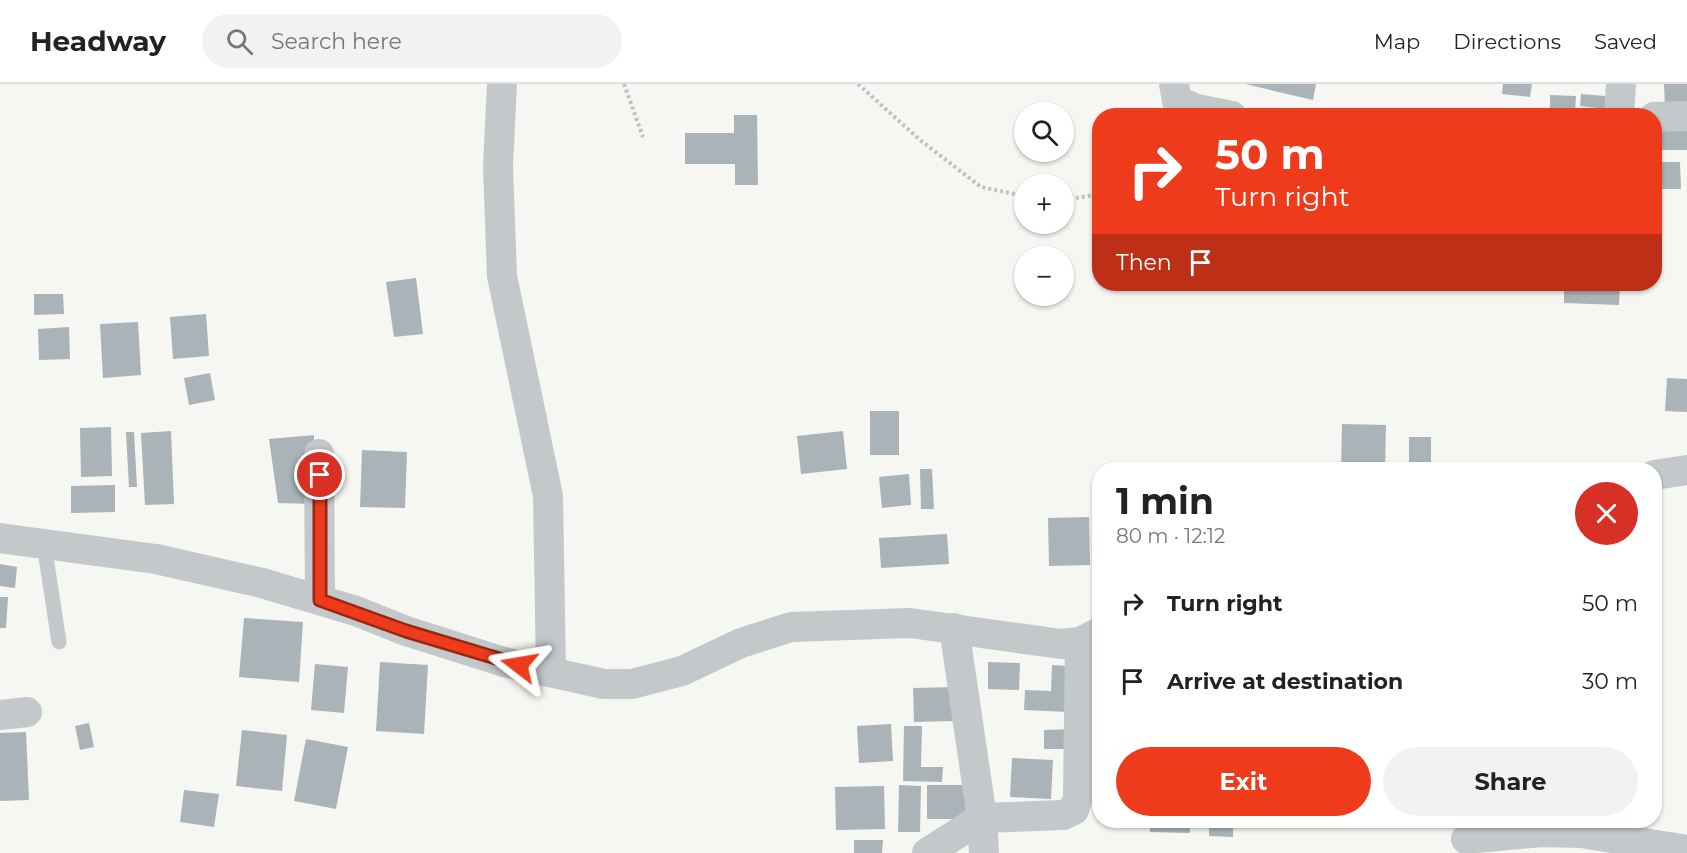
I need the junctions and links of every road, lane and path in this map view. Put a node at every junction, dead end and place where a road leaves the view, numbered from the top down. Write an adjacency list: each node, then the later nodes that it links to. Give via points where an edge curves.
1 (502, 84): 23 (street, via 498,167 502,276 548,496)
2 (624, 84): 10 (path)
3 (858, 84): 11 (path, via 920,140 981,187)
4 (1174, 84): 6 (street, via 1178,101)
5 (1621, 84): 7 (street)
6 (1195, 108)
7 (1620, 108)
8 (1687, 116): 9 (street)
9 (1662, 117)
10 (643, 137)
11 (1014, 194)
12 (1092, 195): 13 (path)
13 (1074, 198)
14 (320, 454): 19 (street)
15 (1687, 470): 16 (street)
16 (1662, 474)
17 (0, 538): 18 (street)
18 (44, 544): 19 (street, via 156,559); 22 (lane)
19 (320, 600): 23 (street, via 471,652)
20 (954, 628): 21 (street, via 1047,644); 23 (street, via 910,623 791,627 741,643 682,671 632,684 604,684); 24 (street)
21 (1090, 637): 24 (street, via 1074,810 1062,815)
22 (59, 642)
23 (551, 672)
24 (982, 818): 27 (street); 28 (street)
25 (1466, 839): 26 (street, via 1542,832 1581,833)
26 (1687, 850)
27 (927, 853)
28 (984, 853)

